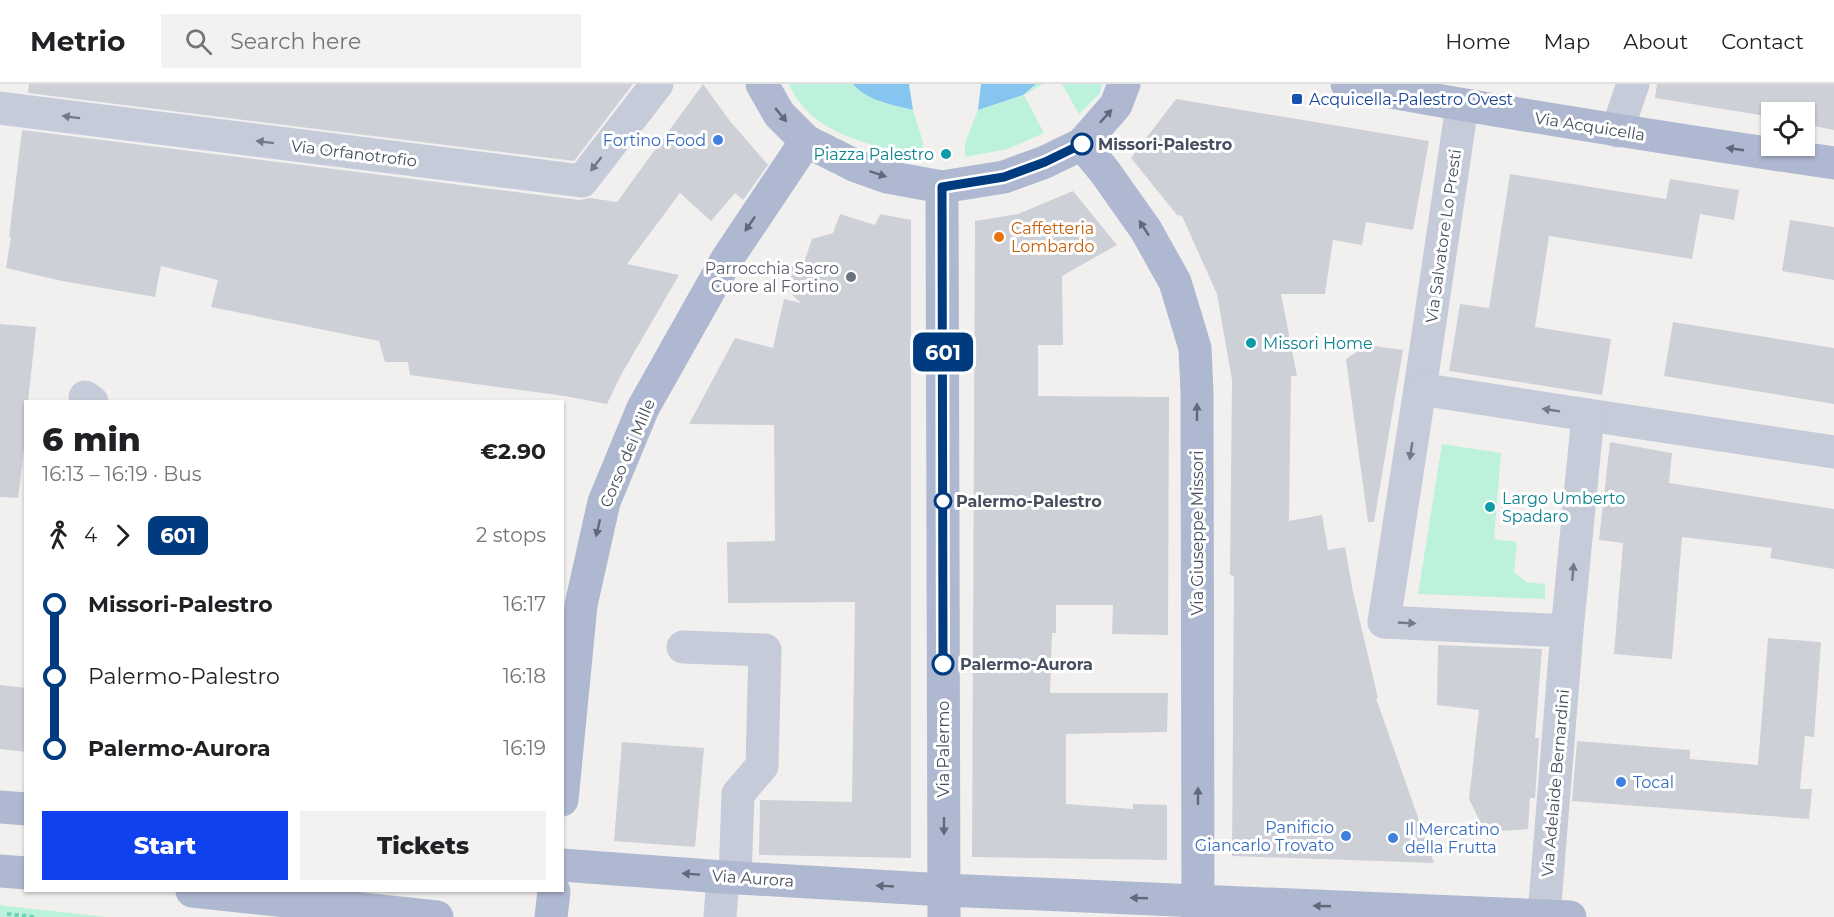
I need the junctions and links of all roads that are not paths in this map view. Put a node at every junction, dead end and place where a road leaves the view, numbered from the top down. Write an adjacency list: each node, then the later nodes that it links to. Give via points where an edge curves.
1 (657, 84): 6 (street, Via Orfanotrofio, one-way to 6, via 582,181)
2 (762, 84): 9 (main road, one-way to 9, via 779,114)
3 (1124, 84): 10 (main road, one-way to 3, via 1116,105)
4 (1347, 84): 7 (main road, Via Acquicella)
5 (1633, 84): 8 (street)
6 (3, 100)
7 (1462, 106): 8 (main road, Via Acquicella); 13 (street, Via Salvatore Lo Presti)
8 (1617, 131): 11 (main road, Via Acquicella, one-way to 8)
9 (806, 141): 12 (main road, one-way to 12, via 866,170); 18 (main road, Corso dei Mille, one-way to 18, via 727,259 643,408 604,502 581,605)
10 (1082, 144): 12 (main road, via 1004,177); 29 (main road, Via Giuseppe Missori, one-way to 10, via 1195,348 1175,282 1146,230)
11 (1834, 163)
12 (942, 187): 28 (main road, Via Palermo, one-way to 28)
13 (1422, 378): 14 (street, one-way to 13); 16 (street, Via Salvatore Lo Presti, one-way to 16, via 1384,622)
14 (1588, 415): 15 (street); 16 (street, Via Adelaide Bernardini, one-way to 14)
15 (1834, 453)
16 (1567, 641): 30 (street, Via Adelaide Bernardini)
17 (683, 647): 24 (street, via 765,650 762,766 738,794)
18 (564, 779)
19 (0, 807): 20 (main road)
20 (24, 809)
21 (564, 865): 24 (main road, Via Aurora, one-way to 21)
22 (0, 871): 23 (main road)
23 (24, 873)
24 (729, 877): 28 (main road, Via Aurora, one-way to 24); 33 (street)
25 (210, 892): 27 (main road)
26 (554, 892): 32 (main road)
27 (338, 899): 31 (main road)
28 (944, 903): 29 (main road, Via Aurora, one-way to 28)
29 (1198, 909): 30 (main road, Via Aurora, one-way to 29)
30 (1557, 916)
31 (437, 917)
32 (551, 917)
33 (720, 917)

